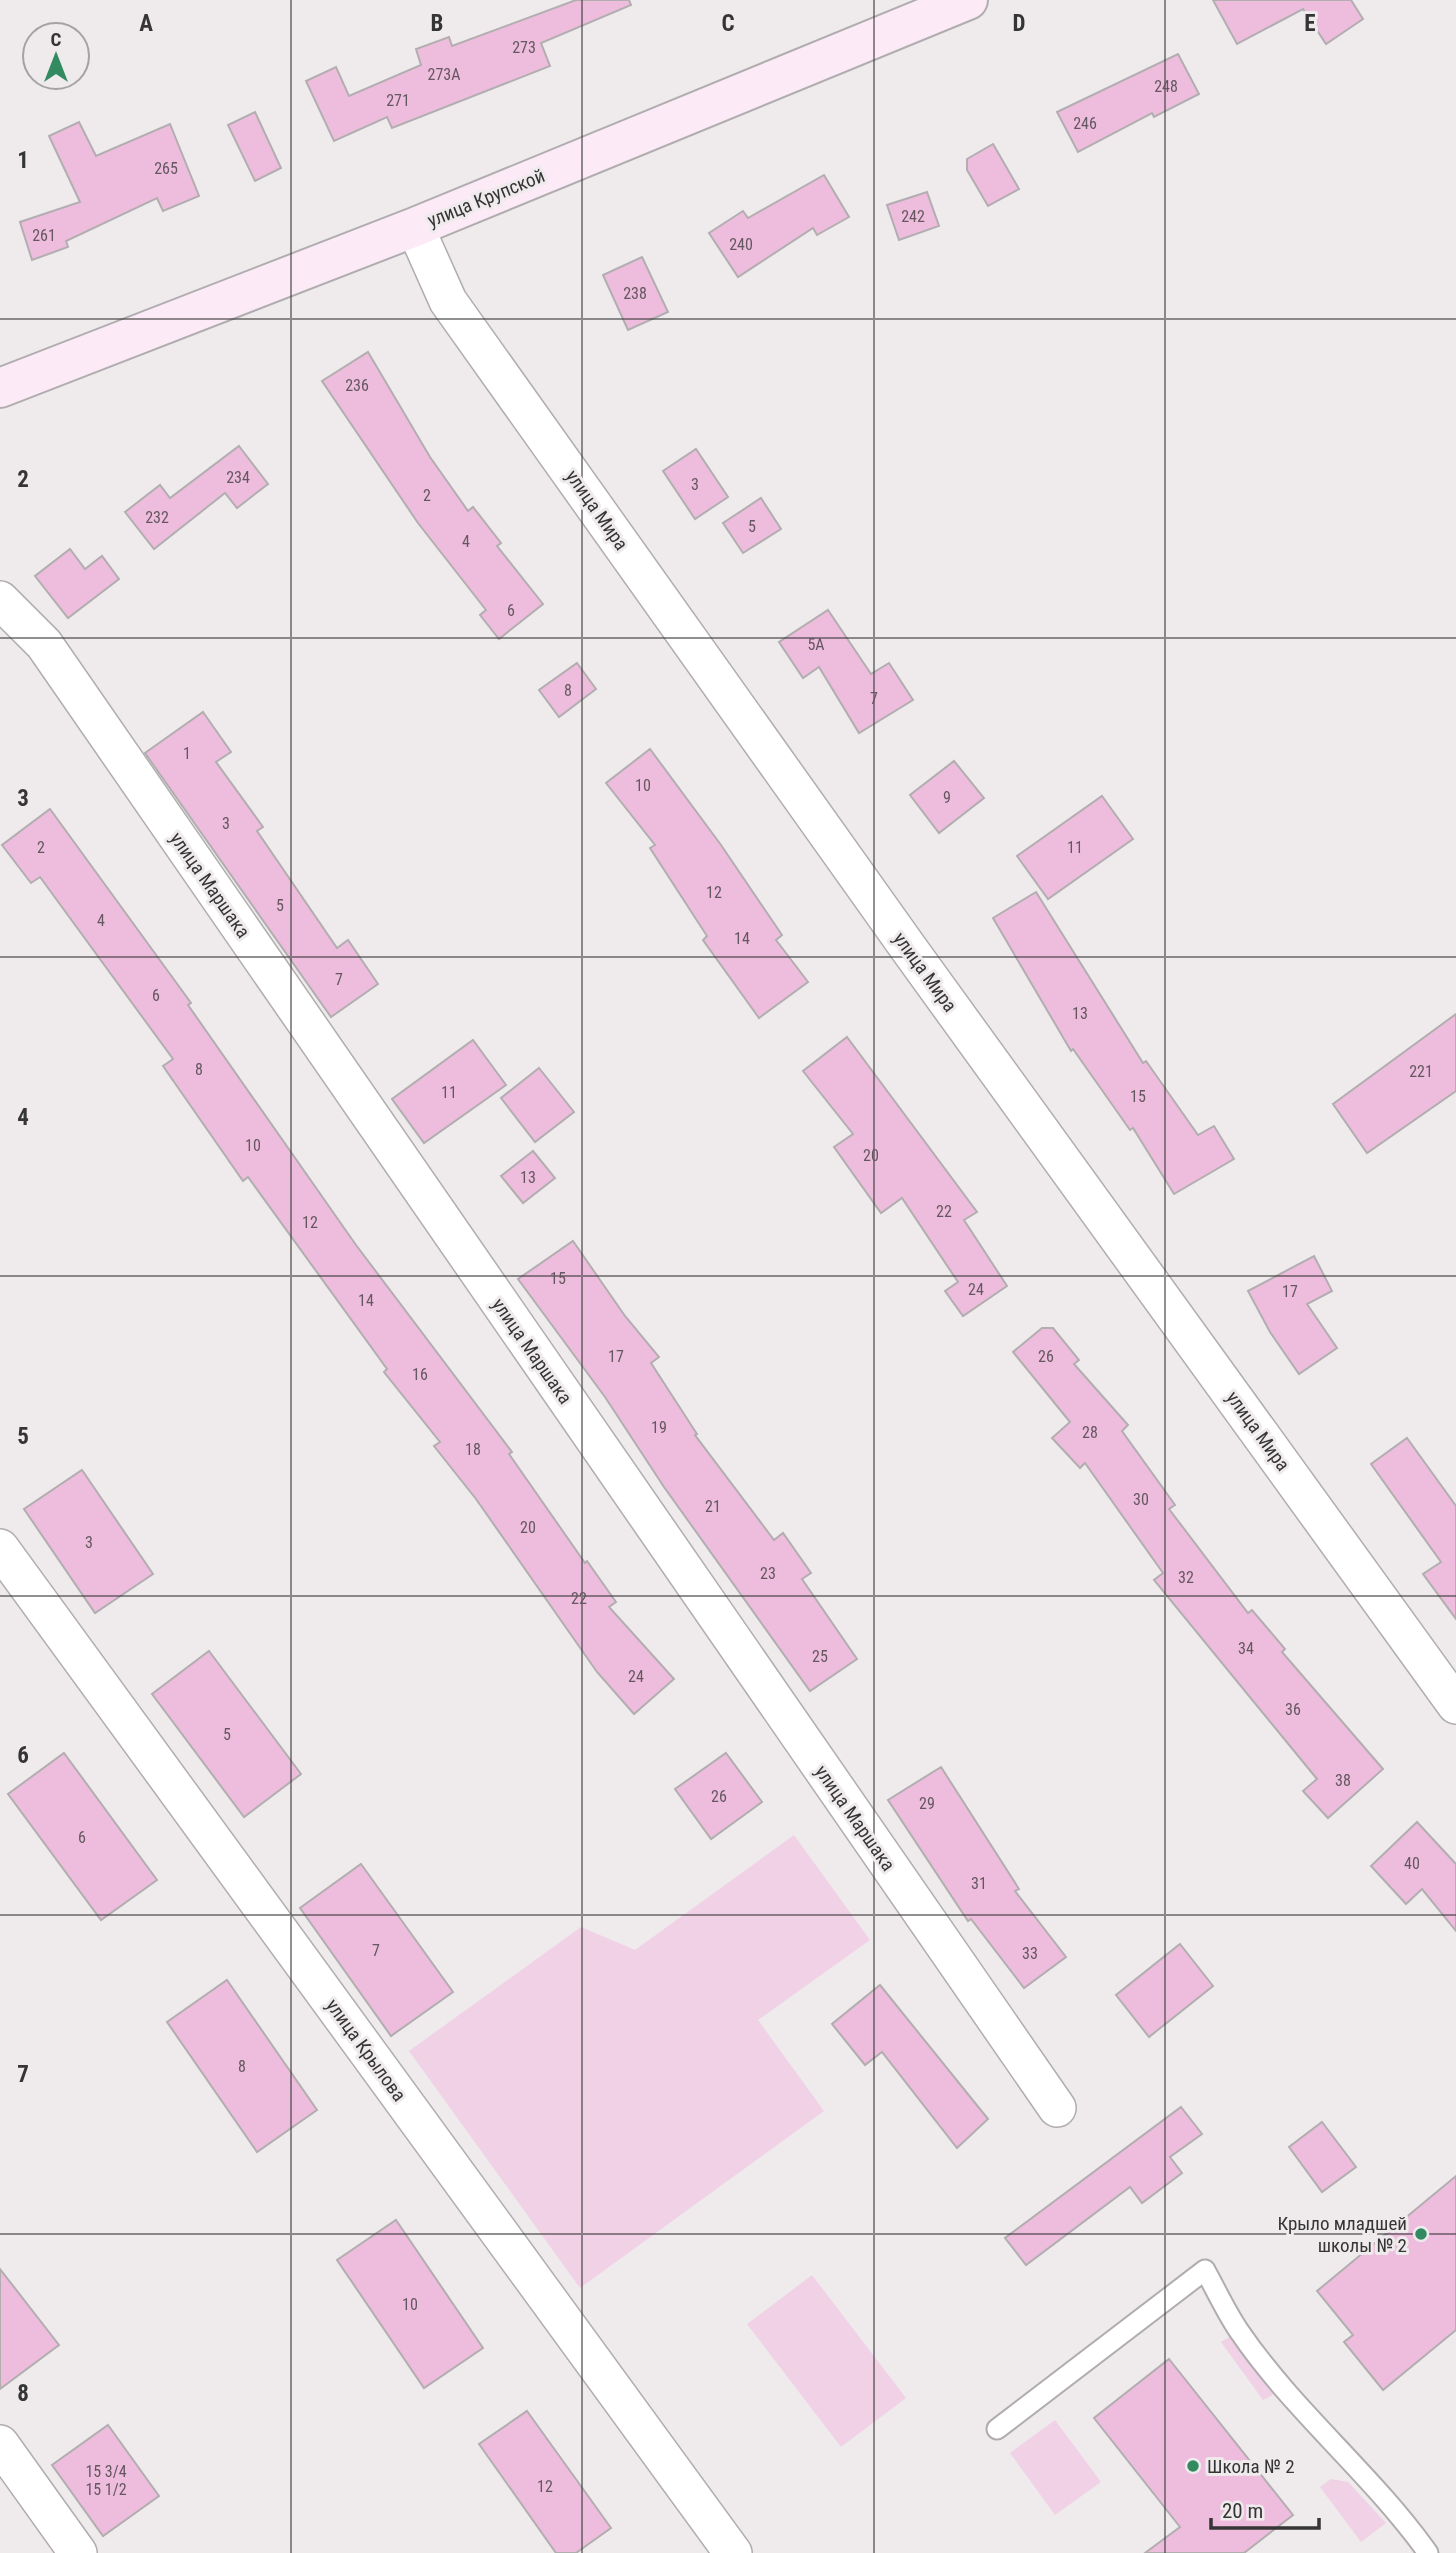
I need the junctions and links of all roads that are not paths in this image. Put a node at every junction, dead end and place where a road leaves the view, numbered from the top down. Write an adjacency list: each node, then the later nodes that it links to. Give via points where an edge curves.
1 (968, 0): 2 (street, улица Крупской)
2 (415, 227): 3 (street, улица Крупской); 6 (street, улица Мира, via 449,301 909,949)
3 (0, 388)
4 (0, 600): 7 (street, улица Маршака, via 44,644)
5 (0, 1548): 11 (street, улица Крылова)
6 (1456, 1705)
7 (1057, 2108)
8 (997, 2429): 12 (lane, via 1205,2270 1239,2331 1273,2375 1408,2524)
9 (0, 2444): 10 (street)
10 (78, 2553)
11 (733, 2553)
12 (1428, 2553)

